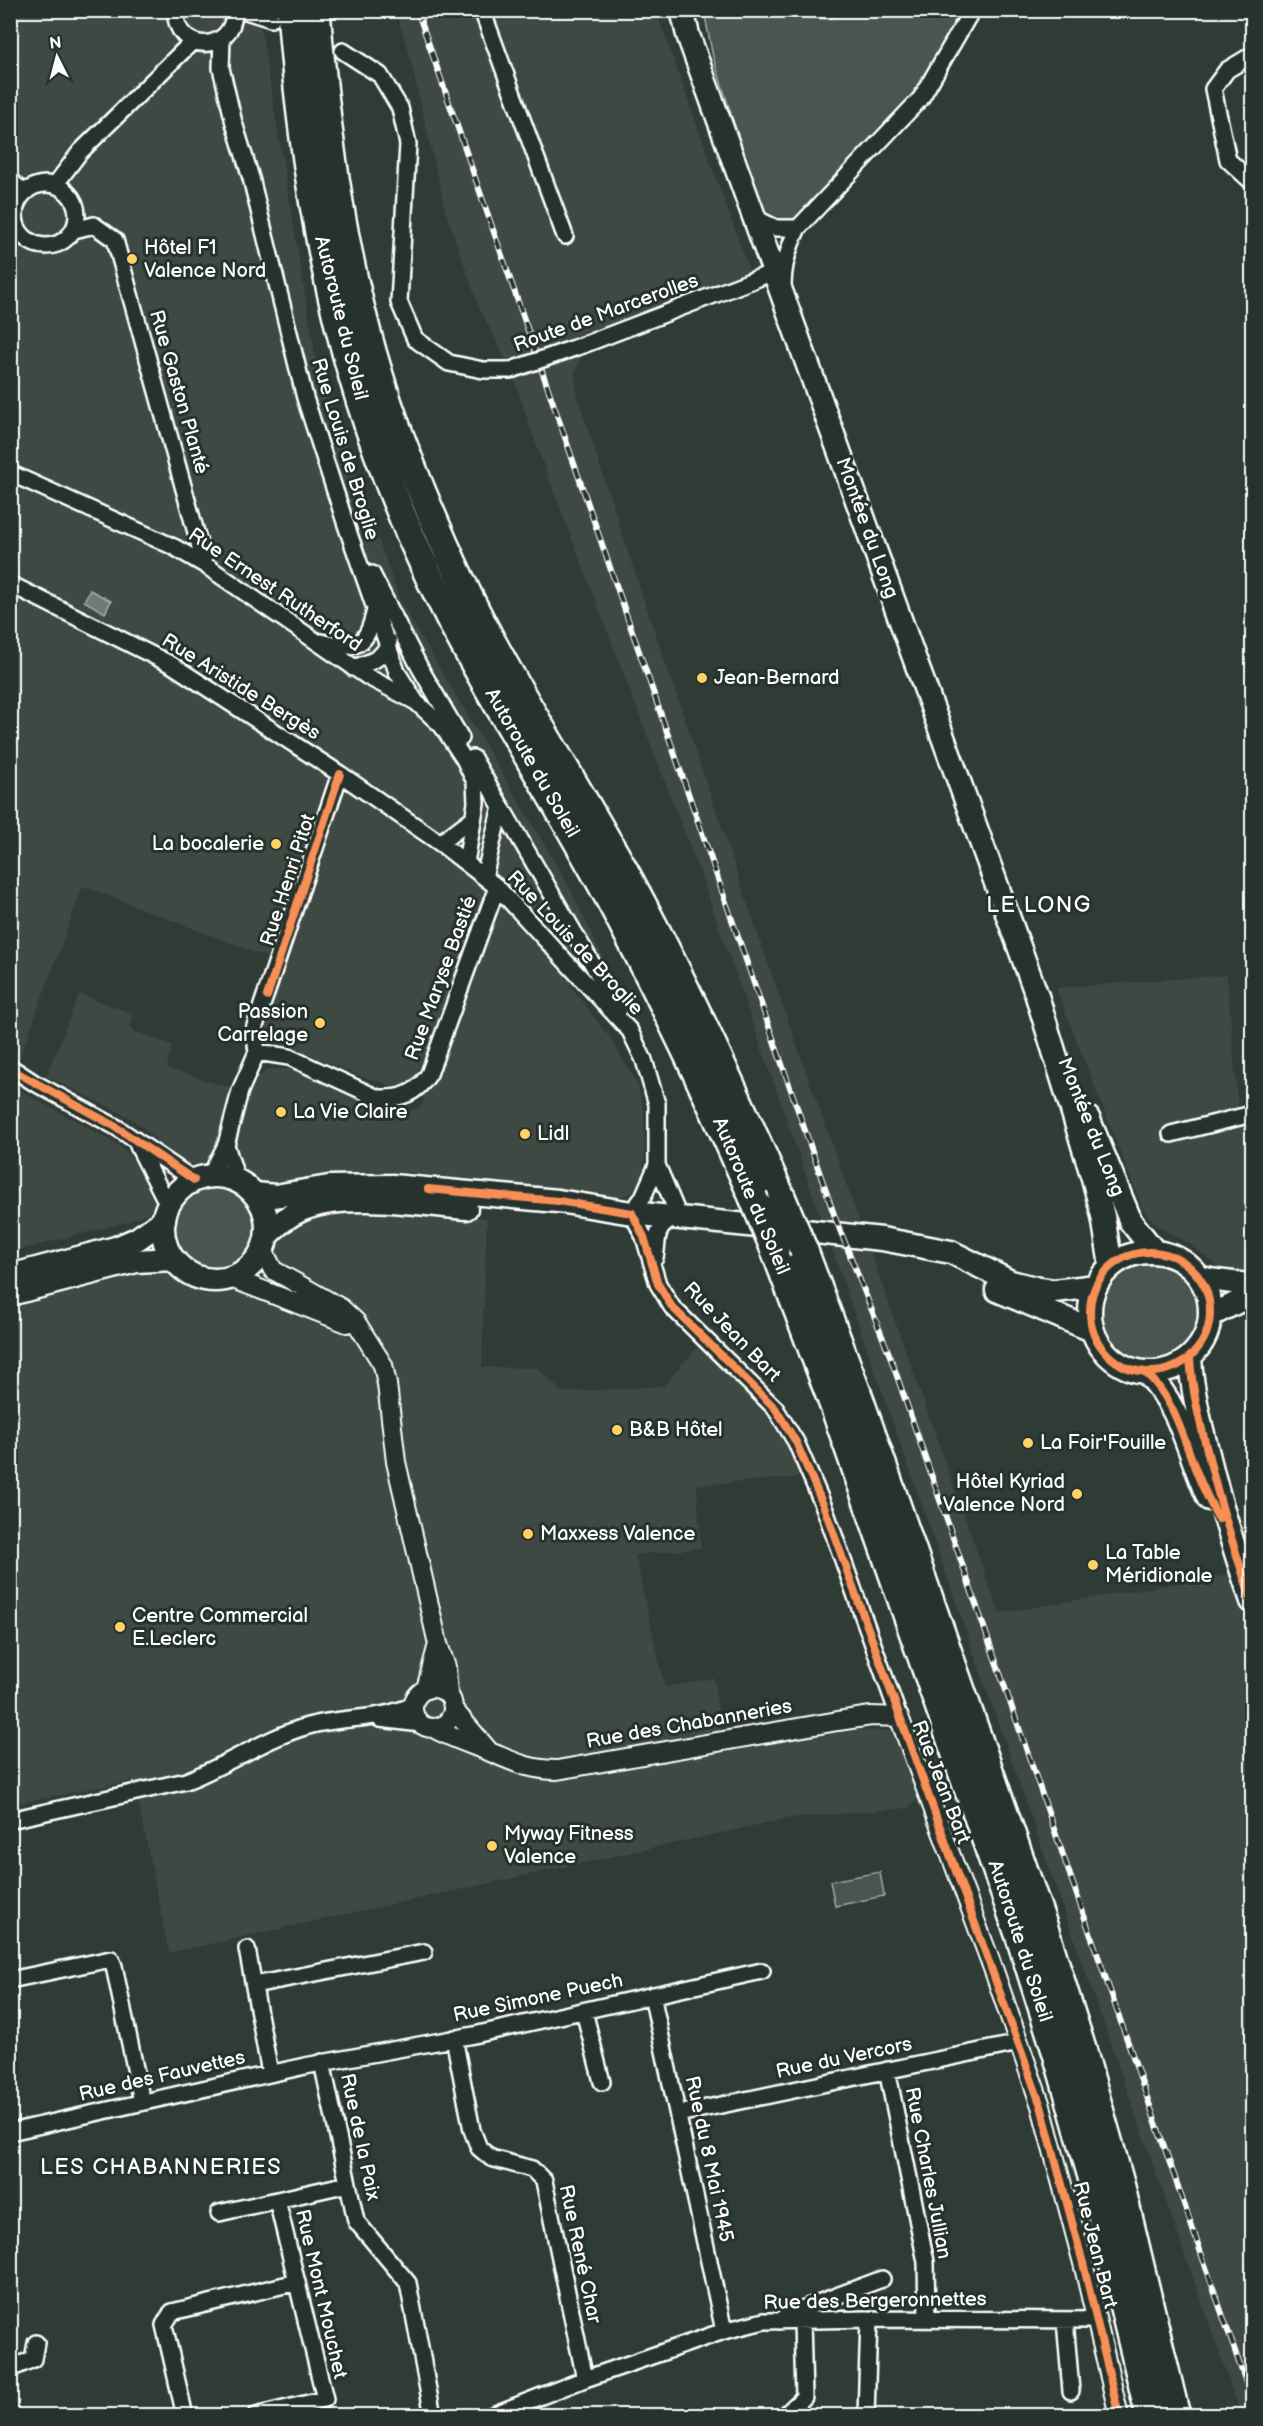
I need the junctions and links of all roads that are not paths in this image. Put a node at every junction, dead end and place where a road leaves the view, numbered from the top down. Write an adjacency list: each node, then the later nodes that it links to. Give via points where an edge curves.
1 (176, 10): 8 (street, via 176,20)
2 (316, 10): 127 (highway, Autoroute du Soleil, bridge, via 323,98 341,213 366,329 403,444 449,558 492,643 626,875 687,994 804,1251 1044,1928 1120,2183)
3 (482, 10): 21 (street)
4 (682, 10): 12 (main road, Montée du Long)
5 (695, 10): 12 (main road, Montée du Long)
6 (972, 10): 18 (street, via 921,98)
7 (255, 14): 9 (street); 126 (highway, Autoroute du Soleil, bridge, via 297,97 316,218 342,337 377,452 425,568 470,656 622,924 717,1115 775,1250 834,1406 1023,1945 1058,2056 1096,2191)
8 (187, 38): 9 (street); 15 (street, via 171,63 80,152)
9 (215, 42): 25 (street, Rue Louis de Broglie, via 304,398)
10 (343, 51): 22 (street, Route de Marcerolles, bridge, via 380,75 400,108 408,144 399,302 415,339 449,363 483,370 511,370)
11 (1252, 55): 14 (street, via 1227,70 1213,89 1228,160)
12 (699, 60): 17 (main road, Montée du Long)
13 (10, 180): 16 (street)
14 (1252, 182)
15 (55, 185): 16 (street, via 38,185); 19 (street, via 75,203)
16 (24, 193): 20 (street, via 16,204)
17 (755, 218): 18 (street, via 776,228); 22 (main road, Montée du Long)
18 (798, 228): 23 (street, via 783,273)
19 (74, 230): 20 (street, via 51,247 27,241); 26 (street, Rue Gaston Planté, via 94,225 115,240)
20 (14, 232)
21 (565, 236)
22 (774, 272): 23 (main road, Montée du Long)
23 (784, 298): 43 (main road, Montée du Long)
24 (10, 473): 26 (street, Rue Ernest Rutherford)
25 (346, 525): 28 (street, Rue Louis de Broglie); 29 (street, via 351,528)
26 (206, 565): 30 (street, Rue Ernest Rutherford)
27 (10, 584): 36 (street, Rue Aristide Bergès, via 172,664)
28 (376, 607): 31 (street, via 372,627); 32 (street, Rue Louis de Broglie)
29 (394, 617): 32 (street); 34 (street)
30 (310, 639): 31 (street, via 342,646); 33 (street, Rue Ernest Rutherford)
31 (358, 644): 32 (street)
32 (388, 647): 33 (street, via 382,655); 34 (street); 35 (street, Rue Louis de Broglie, via 397,672)
33 (353, 668): 35 (street, Rue Ernest Rutherford)
34 (420, 668): 37 (street)
35 (416, 702): 38 (street, Rue Louis de Broglie, via 442,726 464,759 475,782)
36 (340, 774): 39 (street, Rue Aristide Bergès); 45 (street, Rue Henri Pitot, via 254,1029)
37 (501, 806): 41 (street); 44 (street)
38 (472, 818): 39 (street); 40 (street, Rue Louis de Broglie)
39 (440, 843): 40 (street, Rue Louis de Broglie)
40 (466, 863): 41 (street, Rue Louis de Broglie)
41 (484, 877): 42 (street, Rue Louis de Broglie)
42 (497, 887): 44 (street, Rue Louis de Broglie); 45 (street, Rue Maryse Bastié, via 429,1074 421,1086 394,1098 378,1098 289,1058)
43 (1037, 996): 60 (main road, Montée du Long, via 1126,1212); 63 (main road, Montée du Long, via 1093,1178)
44 (630, 1030): 51 (street, Rue Louis de Broglie, via 657,1104)
45 (257, 1052): 50 (street, Rue Henri Pitot, via 240,1091)
46 (10, 1067): 49 (street)
47 (1252, 1114): 48 (street)
48 (1171, 1134)
49 (137, 1143): 52 (street); 55 (street)
50 (226, 1145): 52 (street, Rue Henri Pitot); 53 (street)
51 (657, 1165): 56 (street, Rue Louis de Broglie); 57 (street, Rue Louis de Broglie)
52 (202, 1178): 53 (main road, via 224,1176); 55 (main road, via 175,1195)
53 (237, 1180): 54 (main road)
54 (255, 1194): 56 (main road, via 275,1196 329,1187 392,1186 558,1200); 58 (main road, via 266,1213)
55 (166, 1212): 61 (main road, via 163,1233); 64 (main road, via 137,1239 116,1248)
56 (632, 1213): 57 (main road); 58 (main road, via 555,1213 350,1201 303,1208 279,1222); 62 (street, Rue Jean Bart)
57 (677, 1218): 59 (main road); 62 (street, Rue Jean Bart, via 657,1233)
58 (265, 1242): 66 (main road, via 250,1267); 73 (street, via 273,1270 341,1308)
59 (908, 1243): 68 (main road, via 951,1252 1011,1282 1035,1288 1054,1291); 72 (main road, via 971,1279)
60 (1155, 1252): 63 (main road, via 1139,1253); 65 (main road, via 1180,1260)
61 (173, 1258): 66 (main road, via 195,1276); 69 (main road, via 136,1261)
62 (654, 1264): 82 (street, Rue Jean Bart, via 658,1284 672,1307 775,1408 796,1442 824,1507)
63 (1111, 1266): 68 (main road)
64 (10, 1276)
65 (1199, 1277): 67 (main road); 71 (main road, via 1208,1296)
66 (231, 1278): 73 (street)
67 (1252, 1285)
68 (1096, 1286): 72 (main road, via 1089,1308)
69 (10, 1294)
70 (1252, 1297): 71 (main road)
71 (1210, 1316): 74 (main road, via 1208,1332)
72 (1092, 1330): 75 (main road, via 1111,1359)
73 (364, 1332): 78 (street, via 383,1365 396,1462)
74 (1190, 1358): 75 (main road, via 1177,1367); 76 (main road, via 1198,1414)
75 (1146, 1373): 76 (main road, via 1157,1383 1177,1419 1200,1481)
76 (1230, 1540): 77 (main road)
77 (1252, 1601)
78 (438, 1644): 79 (street); 80 (street, via 446,1667)
79 (426, 1689): 80 (street, via 441,1689); 81 (street, via 418,1694)
80 (450, 1702): 84 (street, via 447,1722); 85 (street, Rue des Chabanneries)
81 (413, 1705): 83 (street); 84 (street, via 416,1719)
82 (899, 1717): 85 (street, Rue des Chabanneries, via 838,1720 557,1770 537,1770); 95 (street, Rue Jean Bart)
83 (374, 1718): 84 (street); 86 (street, via 338,1719 301,1728 186,1781)
84 (427, 1726): 85 (street, Rue des Chabanneries)
85 (490, 1752)
86 (10, 1820)
87 (247, 1949): 91 (street)
88 (424, 1952): 91 (street)
89 (762, 1971): 92 (street, Rue Simone Puech)
90 (10, 1980): 100 (street, via 111,1959)
91 (254, 1985): 98 (street)
92 (652, 1995): 93 (street, Rue Simone Puech); 101 (street, Rue du 8 Mai 1945)
93 (584, 2011): 94 (street, Rue Simone Puech); 99 (street)
94 (454, 2038): 96 (street, Rue Simone Puech); 117 (street, Rue René Char, via 471,2130 478,2148 491,2158 532,2169 544,2181)
95 (1019, 2043): 97 (street, Rue du Vercors); 112 (street, Rue Jean Bart, via 1041,2106)
96 (322, 2062): 98 (street, Rue des Fauvettes); 103 (street, Rue de la Paix)
97 (887, 2070): 101 (street, Rue du Vercors); 109 (street, Rue Charles Jullian, via 926,2262)
98 (270, 2073): 100 (street, Rue des Fauvettes)
99 (602, 2082)
100 (142, 2102): 102 (street, Rue des Fauvettes)
101 (678, 2114): 114 (street, Rue du 8 Mai 1945)
102 (10, 2132)
103 (348, 2184): 104 (street, Rue Mont Mouchet); 121 (street, Rue de la Paix, via 356,2221 408,2283)
104 (277, 2200): 105 (street); 107 (street, Rue Mont Mouchet)
105 (219, 2213)
106 (882, 2278): 113 (street, via 791,2313)
107 (297, 2282): 119 (street, via 172,2312 164,2325); 120 (street, Rue Mont Mouchet, via 325,2399)
108 (869, 2319): 109 (street, Rue des Bergeronnettes); 110 (street, Rue des Bergeronnettes); 124 (street)
109 (927, 2319): 111 (street, Rue des Bergeronnettes)
110 (802, 2320): 113 (street, Rue des Bergeronnettes); 123 (street, via 804,2397)
111 (1065, 2320): 112 (street, Rue des Bergeronnettes); 118 (street)
112 (1097, 2320): 125 (street, Rue Jean Bart)
113 (780, 2321): 114 (street, Rue des Bergeronnettes)
114 (724, 2331): 117 (street, Rue des Bergeronnettes)
115 (36, 2343): 116 (street, via 33,2359)
116 (10, 2368)
117 (585, 2379): 122 (street, Rue des Bergeronnettes)
118 (1071, 2391)
119 (185, 2415)
120 (255, 2415)
121 (433, 2415)
122 (490, 2415)
123 (784, 2415)
124 (866, 2415)
125 (1119, 2415)
126 (1150, 2415)
127 (1176, 2415)

